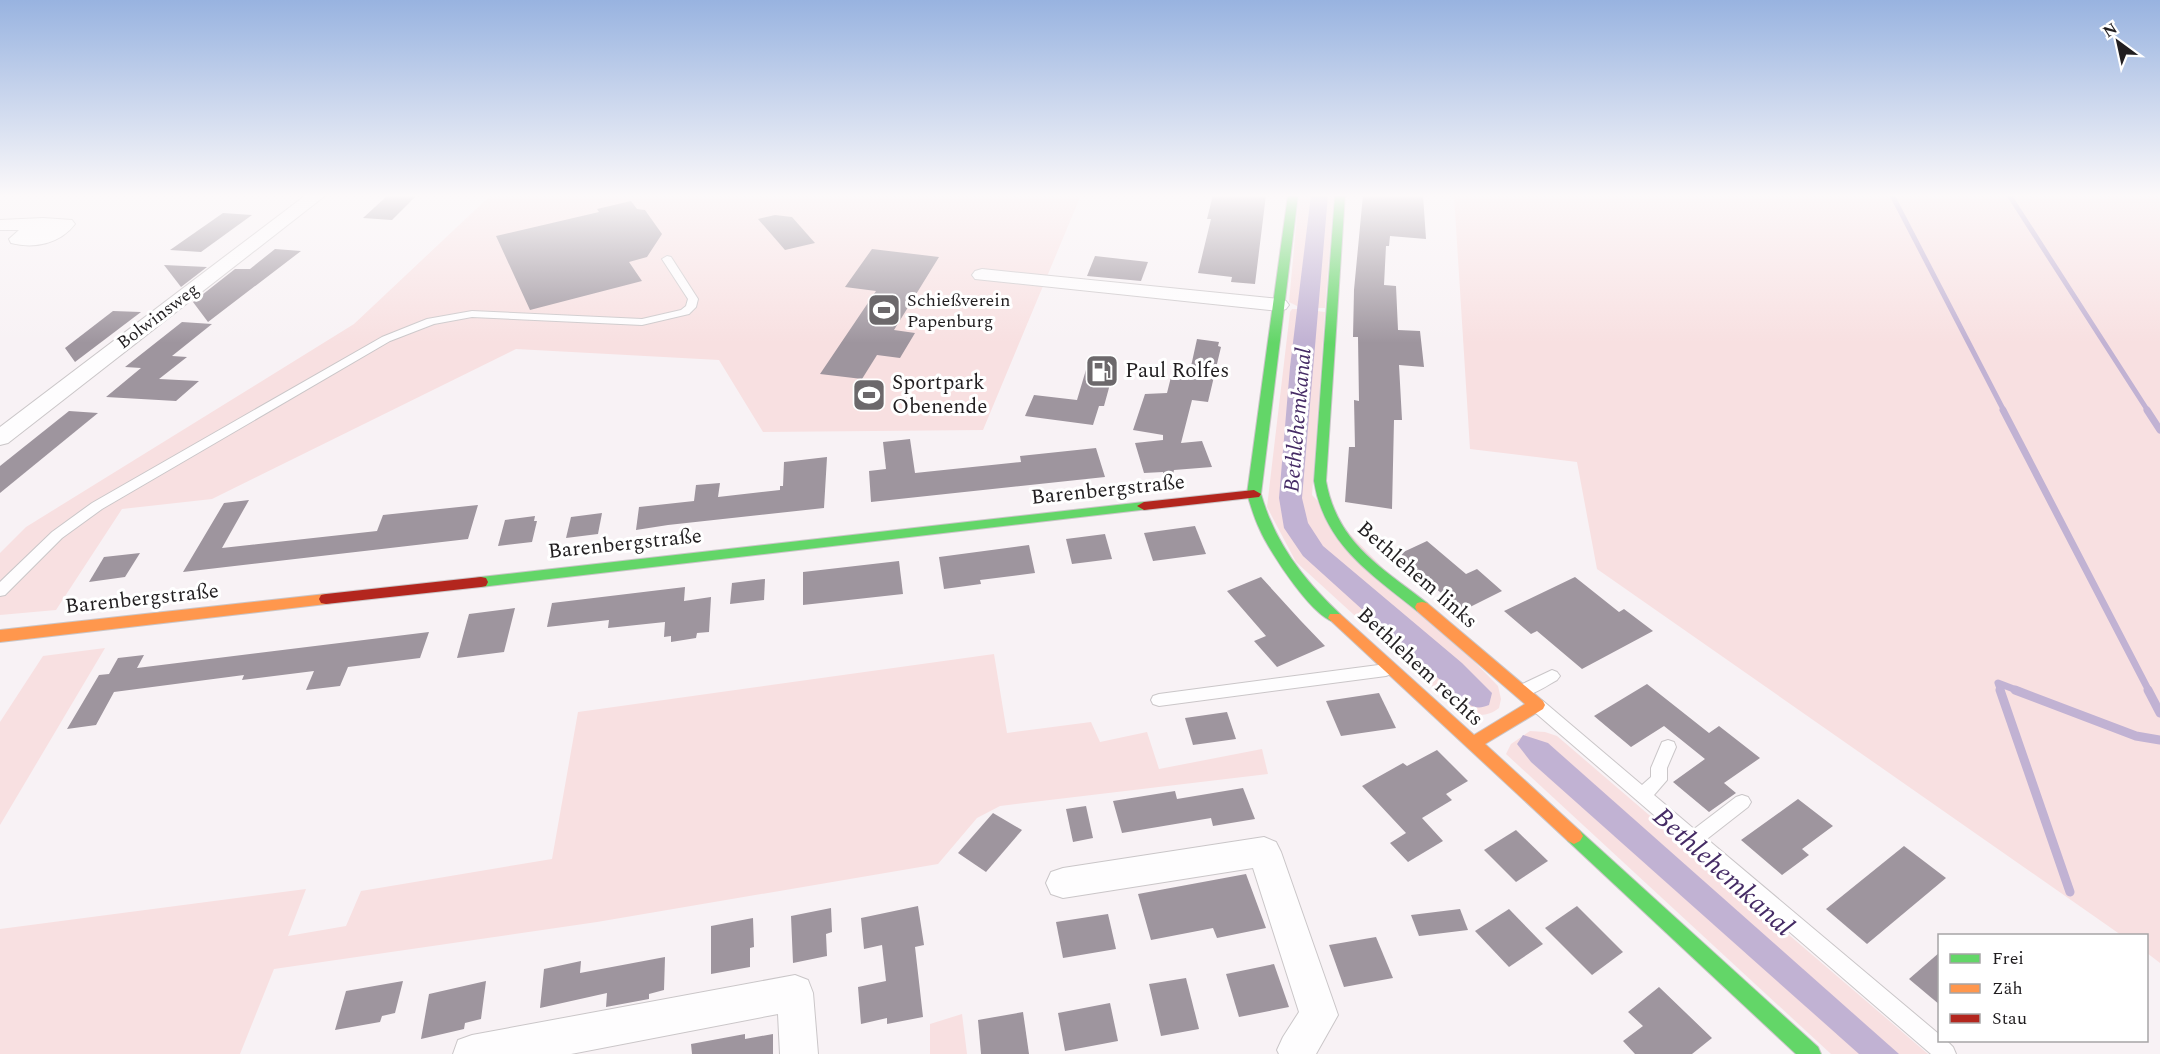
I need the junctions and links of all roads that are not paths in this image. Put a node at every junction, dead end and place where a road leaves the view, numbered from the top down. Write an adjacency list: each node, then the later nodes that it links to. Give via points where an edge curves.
1 (252, 244): 7 (street, Bolwinsweg)
2 (1287, 244): 6 (street, Bethlehem rechts)
3 (1337, 244): 13 (street, Bethlehem links, via 1320,482 1323,511 1347,544)
4 (668, 259): 9 (lane, via 693,299 685,312 642,322 472,314 431,321 386,339 97,506 57,535)
5 (982, 274): 6 (street)
6 (1279, 305): 8 (street, Bethlehem rechts)
7 (2, 435)
8 (1254, 494): 10 (street, Barenbergstraße); 11 (street, Bethlehem rechts, via 1268,540 1286,566 1321,605)
9 (0, 591)
10 (0, 636)
11 (1391, 669): 14 (lane); 16 (street, Bethlehem rechts)
12 (1552, 676): 13 (lane)
13 (1520, 692): 15 (street, Bethlehem links)
14 (1159, 700)
15 (1537, 705): 16 (street); 18 (lane)
16 (1472, 744): 25 (street, Bethlehem rechts)
17 (1668, 747): 18 (lane, via 1659,768 1659,780)
18 (1642, 795): 20 (lane)
19 (1742, 802): 20 (lane)
20 (1694, 839): 26 (lane)
21 (1063, 883): 22 (street, via 1264,852 1319,1015)
22 (1290, 1053)
23 (472, 1054): 24 (street, via 795,993)
24 (800, 1054)
25 (1811, 1054)
26 (1946, 1054)

